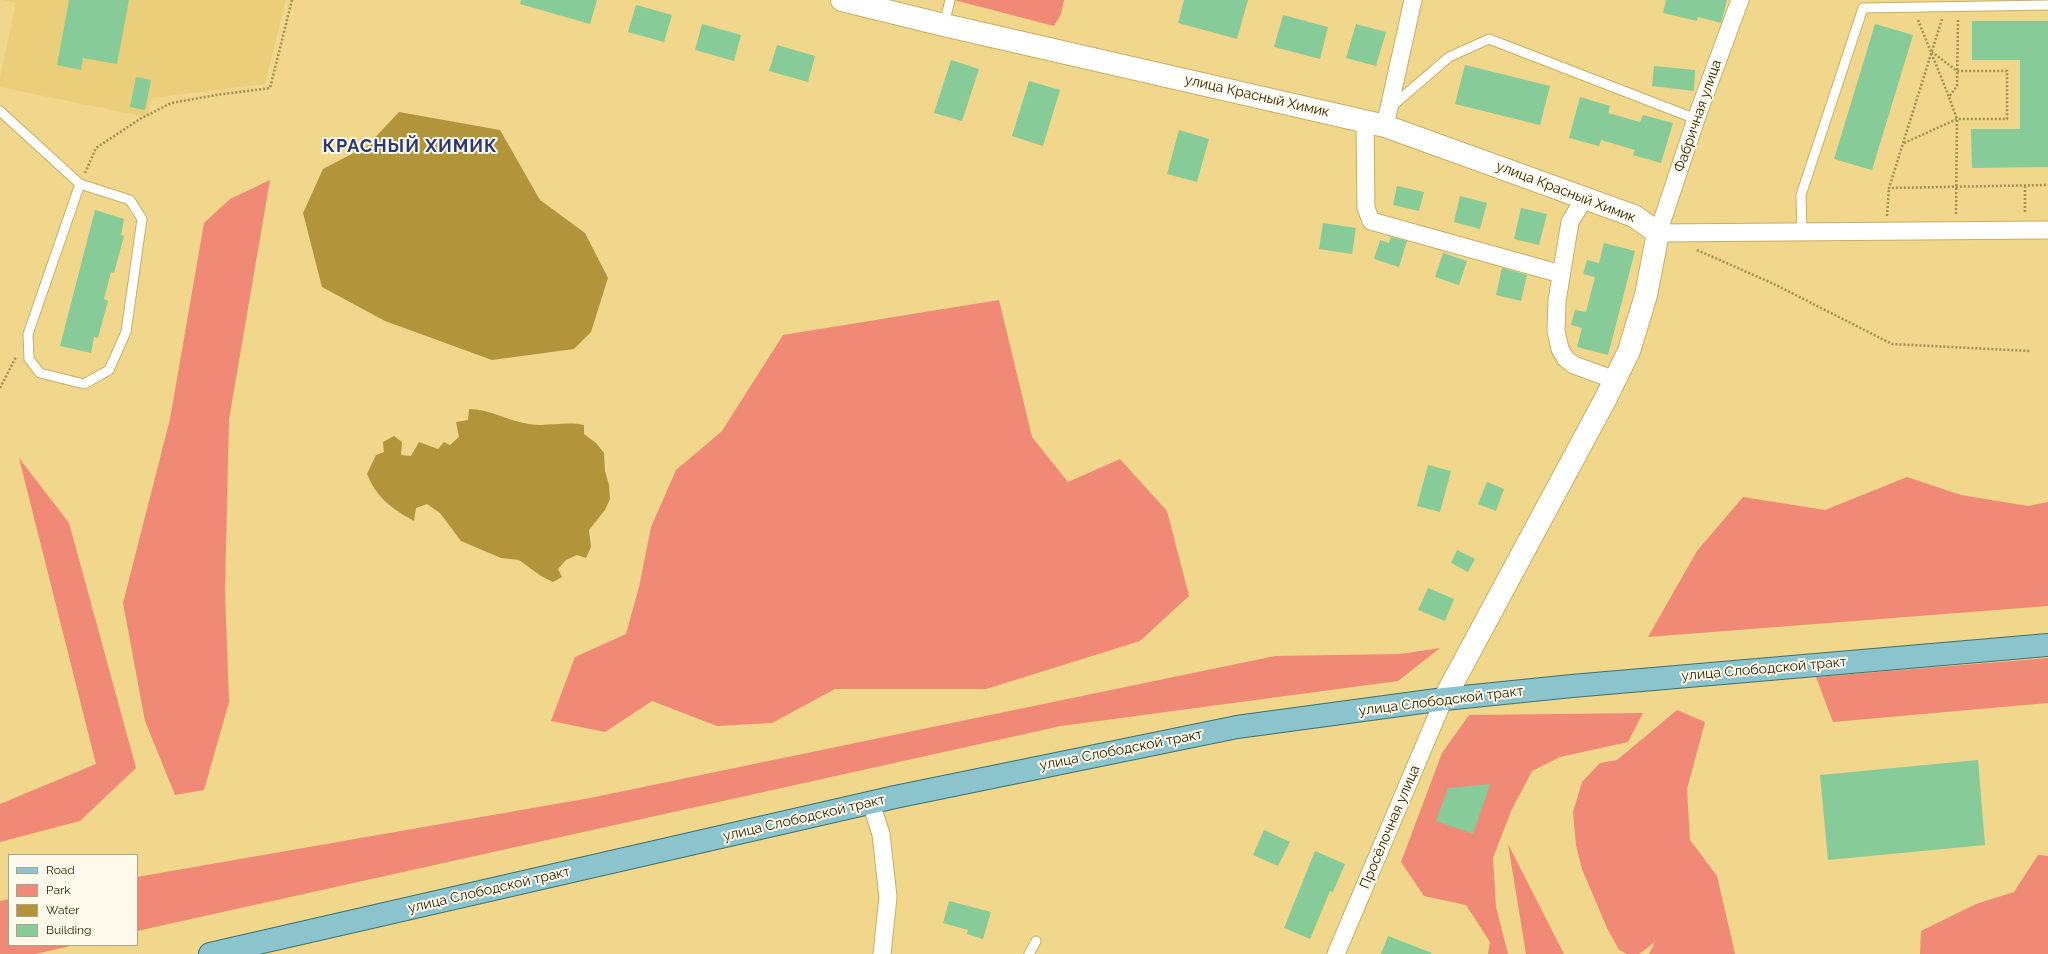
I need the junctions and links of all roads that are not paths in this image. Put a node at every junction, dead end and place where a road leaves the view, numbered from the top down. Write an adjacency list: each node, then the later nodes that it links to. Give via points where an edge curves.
1 (842, 0): 6 (street, улица Красный Химик)
2 (950, 0): 6 (lane)
3 (1413, 0): 8 (street)
4 (1740, 0): 9 (street, Фабричная улица)
5 (2048, 5): 13 (lane, via 1863,8 1801,195)
6 (944, 25): 8 (street, улица Красный Химик)
7 (0, 111): 10 (lane)
8 (1379, 119): 9 (lane, via 1450,57 1489,38); 11 (street, улица Красный Химик); 15 (street, via 1366,208 1369,218 1375,223)
9 (1696, 119): 14 (street, Фабричная улица)
10 (80, 184): 10 (lane, via 130,200 142,219 126,332 108,370 84,384 40,374 29,359 28,334)
11 (1585, 198): 14 (street, улица Красный Химик, via 1634,216); 15 (street, via 1570,222)
12 (2048, 230): 13 (street)
13 (1802, 232): 14 (street)
14 (1658, 233): 16 (street, via 1646,295 1629,351)
15 (1561, 274): 16 (street, via 1556,331 1560,349 1566,359 1574,365)
16 (1615, 380): 18 (street)
17 (2048, 645): 18 (main road, улица Слободской тракт)
18 (1444, 699): 19 (main road, улица Слободской тракт, via 1237,727); 24 (street, Просёлочная улица)
19 (871, 803): 21 (main road, улица Слободской тракт); 22 (street, via 880,834 888,897)
20 (1036, 941): 23 (lane)
21 (210, 954)
22 (882, 954)
23 (1029, 954)
24 (1336, 954)

